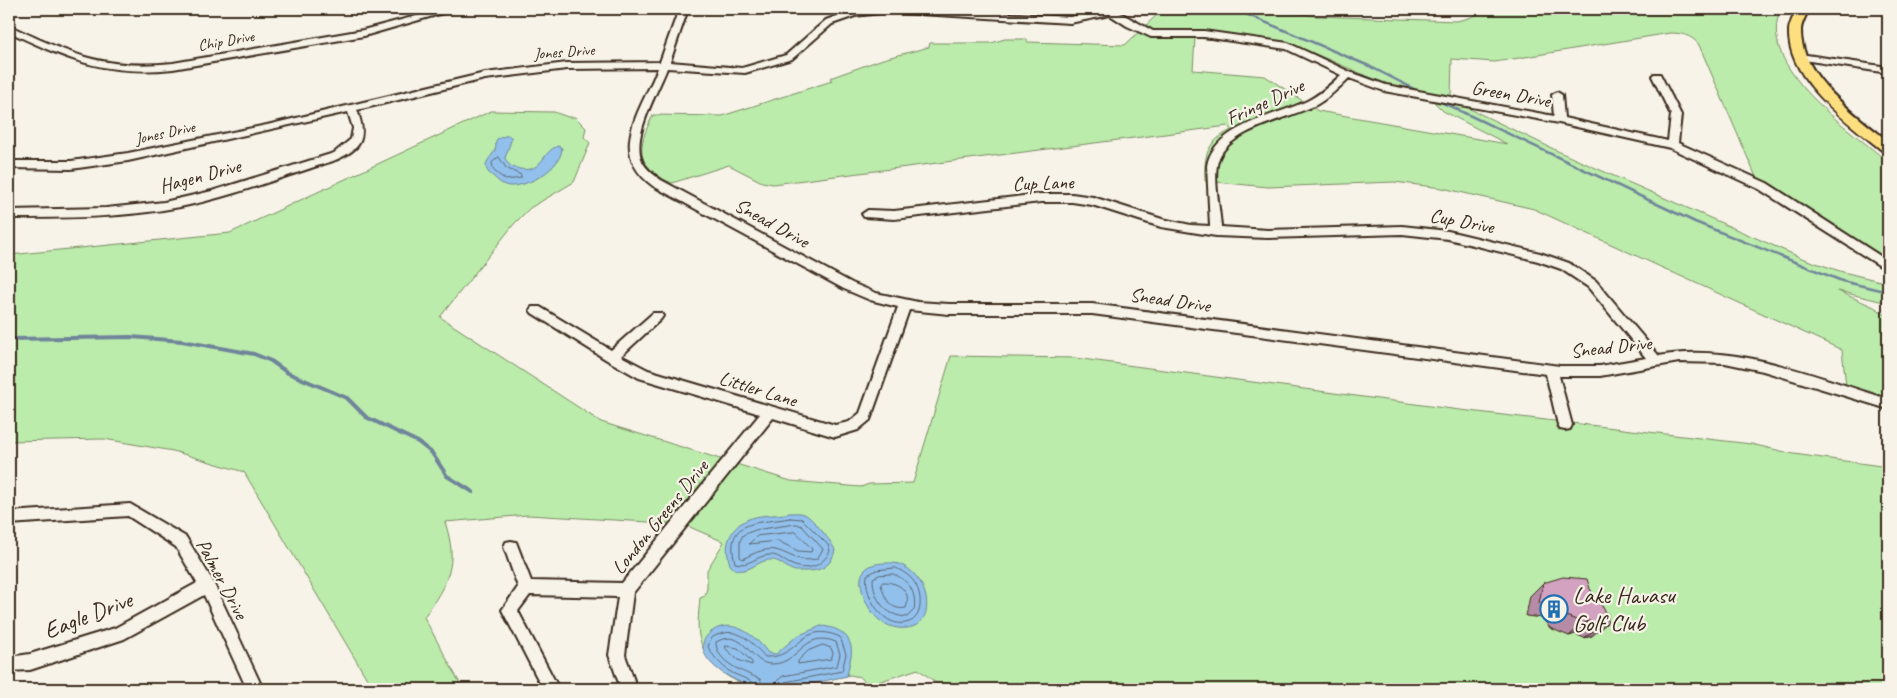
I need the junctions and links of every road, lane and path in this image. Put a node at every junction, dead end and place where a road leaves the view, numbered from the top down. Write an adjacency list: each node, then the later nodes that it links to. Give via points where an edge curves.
1 (452, 9): 5 (street, Chip Drive, via 364,33 146,68 90,63)
2 (683, 9): 7 (street, Snead Drive)
3 (1803, 9): 6 (main road, via 1797,17 1794,31)
4 (1112, 10): 7 (street, Jones Drive, via 1070,20 888,9 853,13 829,22 789,57 742,71); 9 (street, Green Drive, via 1130,24 1152,34 1204,34 1288,46)
5 (9, 29)
6 (1800, 57): 8 (street); 15 (main road, via 1808,72 1835,104)
7 (664, 65): 12 (street, Jones Drive, via 567,66 485,76); 21 (street, Snead Drive, via 634,142 636,160 648,176 848,286)
8 (1888, 70)
9 (1347, 74): 13 (street, Green Drive, via 1384,88); 19 (street, Fringe Drive, via 1314,102 1233,136 1219,147 1212,165)
10 (1657, 76): 14 (street, via 1676,115)
11 (1557, 95): 13 (street)
12 (351, 107): 16 (street, Jones Drive, via 128,157 71,165); 17 (street, Hagen Drive, via 358,138 343,152 329,158 164,206 118,211)
13 (1559, 120): 14 (street, Green Drive)
14 (1673, 146): 20 (street, Green Drive, via 1763,186)
15 (1888, 148)
16 (9, 164)
17 (9, 214)
18 (868, 214): 19 (street, Cup Lane, via 894,215 1062,198 1103,204 1146,219)
19 (1216, 232): 25 (street, Cup Drive, via 1419,231 1540,257 1565,266 1592,284)
20 (1888, 267)
21 (905, 305): 26 (street, Snead Drive, via 949,309 1092,309); 28 (street, Littler Lane, via 867,411 858,423 843,430 829,431)
22 (536, 310): 24 (street, Littler Lane)
23 (657, 316): 24 (street)
24 (611, 357): 28 (street, Littler Lane, via 644,374)
25 (1656, 361): 26 (street, Snead Drive, via 1600,371); 27 (street, Snead Drive, via 1696,356 1737,360)
26 (1551, 370): 29 (street)
27 (1888, 404)
28 (769, 413): 34 (street, London Greens Drive)
29 (1565, 426)
30 (9, 518): 32 (street, Palmer Drive, via 130,510 181,542)
31 (511, 547): 33 (street)
32 (207, 585): 35 (street, Eagle Drive, via 119,634 30,662); 36 (street, Palmer Drive)
33 (526, 588): 34 (street); 37 (street, via 510,610)
34 (626, 590): 38 (street, London Greens Drive, via 618,655)
35 (9, 664)
36 (255, 689)
37 (551, 689)
38 (629, 689)

